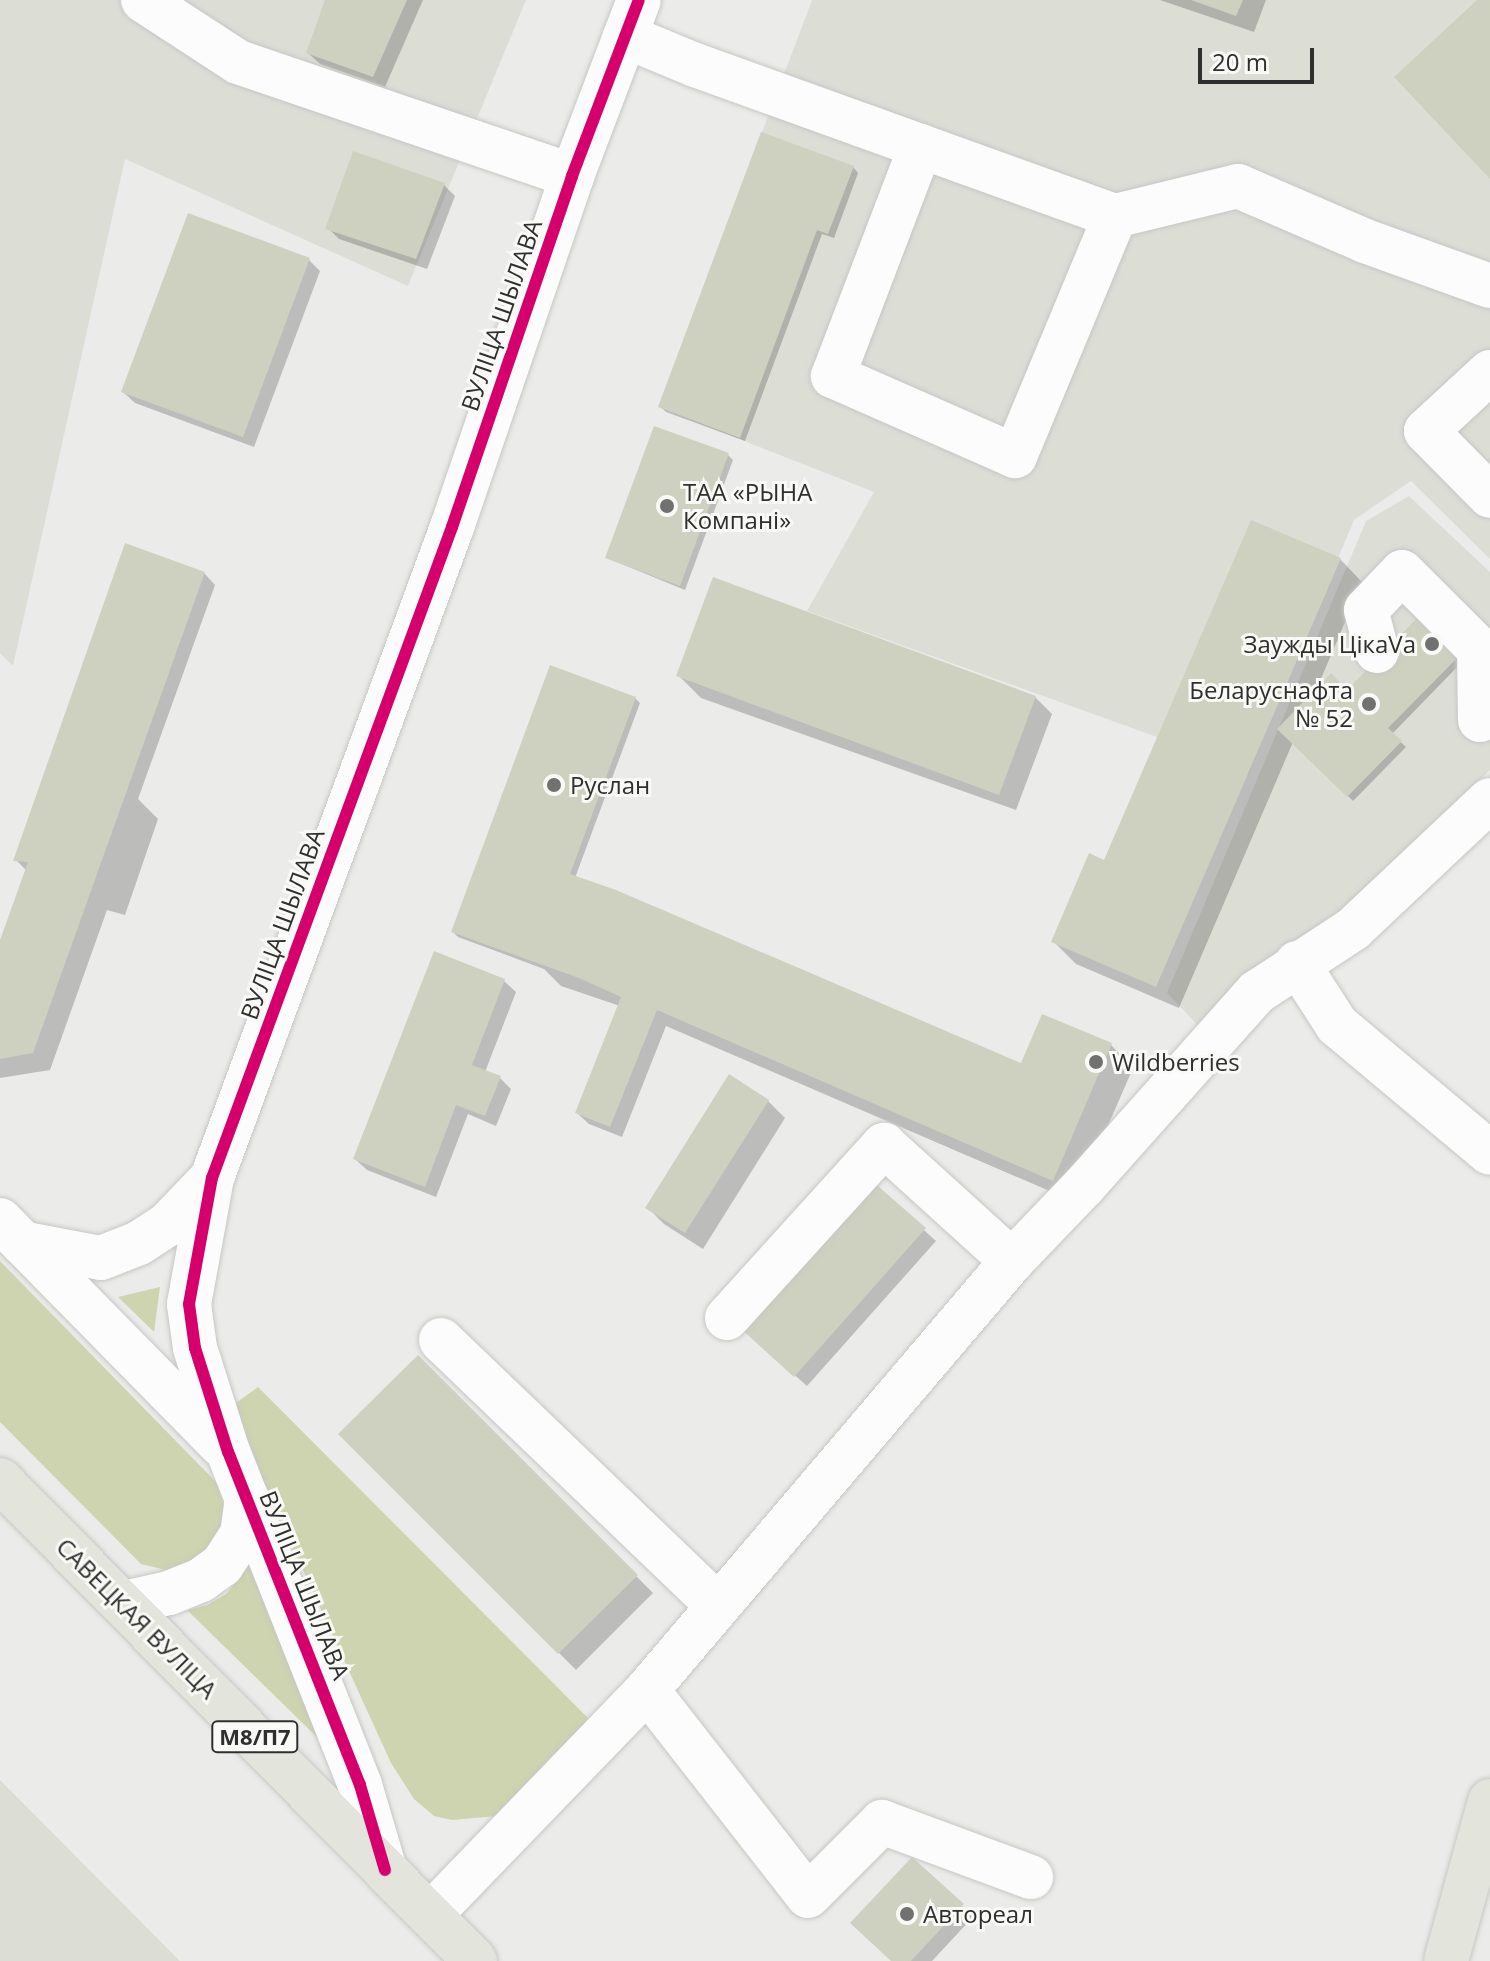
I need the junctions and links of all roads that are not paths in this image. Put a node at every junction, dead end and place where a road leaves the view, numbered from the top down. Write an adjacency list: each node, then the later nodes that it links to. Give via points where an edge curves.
1 (143, 0): 4 (street, via 238,62)
2 (632, 18): 3 (street, via 695,65); 4 (street, ВУЛІЦА ШЫЛАВА)
3 (921, 146): 5 (street); 5 (street, via 833,376 1015,456)
4 (572, 176): 14 (street, ВУЛІЦА ШЫЛАВА, via 452,527)
5 (1115, 216): 6 (street, via 1238,186 1365,241)
6 (1490, 286)
7 (1489, 376): 8 (street, via 1426,431)
8 (1490, 496)
9 (1377, 651): 10 (street, via 1366,610 1402,572 1479,649)
10 (1480, 720)
11 (1490, 800): 12 (street, via 1353,929)
12 (1297, 963): 13 (street, via 1337,1025); 16 (street, via 1257,992)
13 (1490, 1153)
14 (212, 1178): 15 (street, ВУЛІЦА ШЫЛАВА, via 167,1225 101,1258); 19 (street, ВУЛІЦА ШЫЛАВА, via 189,1304 195,1348)
15 (11, 1232): 19 (street, ВУЛІЦА ШЫЛАВА)
16 (1012, 1261): 17 (street, via 884,1145); 23 (street)
17 (727, 1318)
18 (441, 1340): 23 (street)
19 (228, 1452): 21 (street, ВУЛІЦА ШЫЛАВА)
20 (0, 1480): 22 (main road, САВЕЦКАЯ ВУЛІЦА / М8/П7)
21 (247, 1498): 22 (street, ВУЛІЦА ШЫЛАВА, via 242,1534 222,1565 169,1593); 26 (street, ВУЛІЦА ШЫЛАВА, via 360,1785)
22 (124, 1603): 26 (main road, САВЕЦКАЯ ВУЛІЦА / М8/П7)
23 (717, 1605): 24 (street)
24 (647, 1690): 27 (street, via 808,1896 882,1822); 28 (street)
25 (1490, 1801): 30 (main road)
26 (385, 1870): 28 (main road, САВЕЦКАЯ ВУЛІЦА / М8/П7)
27 (1031, 1877)
28 (430, 1915): 29 (main road, САВЕЦКАЯ ВУЛІЦА / М8/П7)
29 (475, 1961)
30 (1446, 1961)

